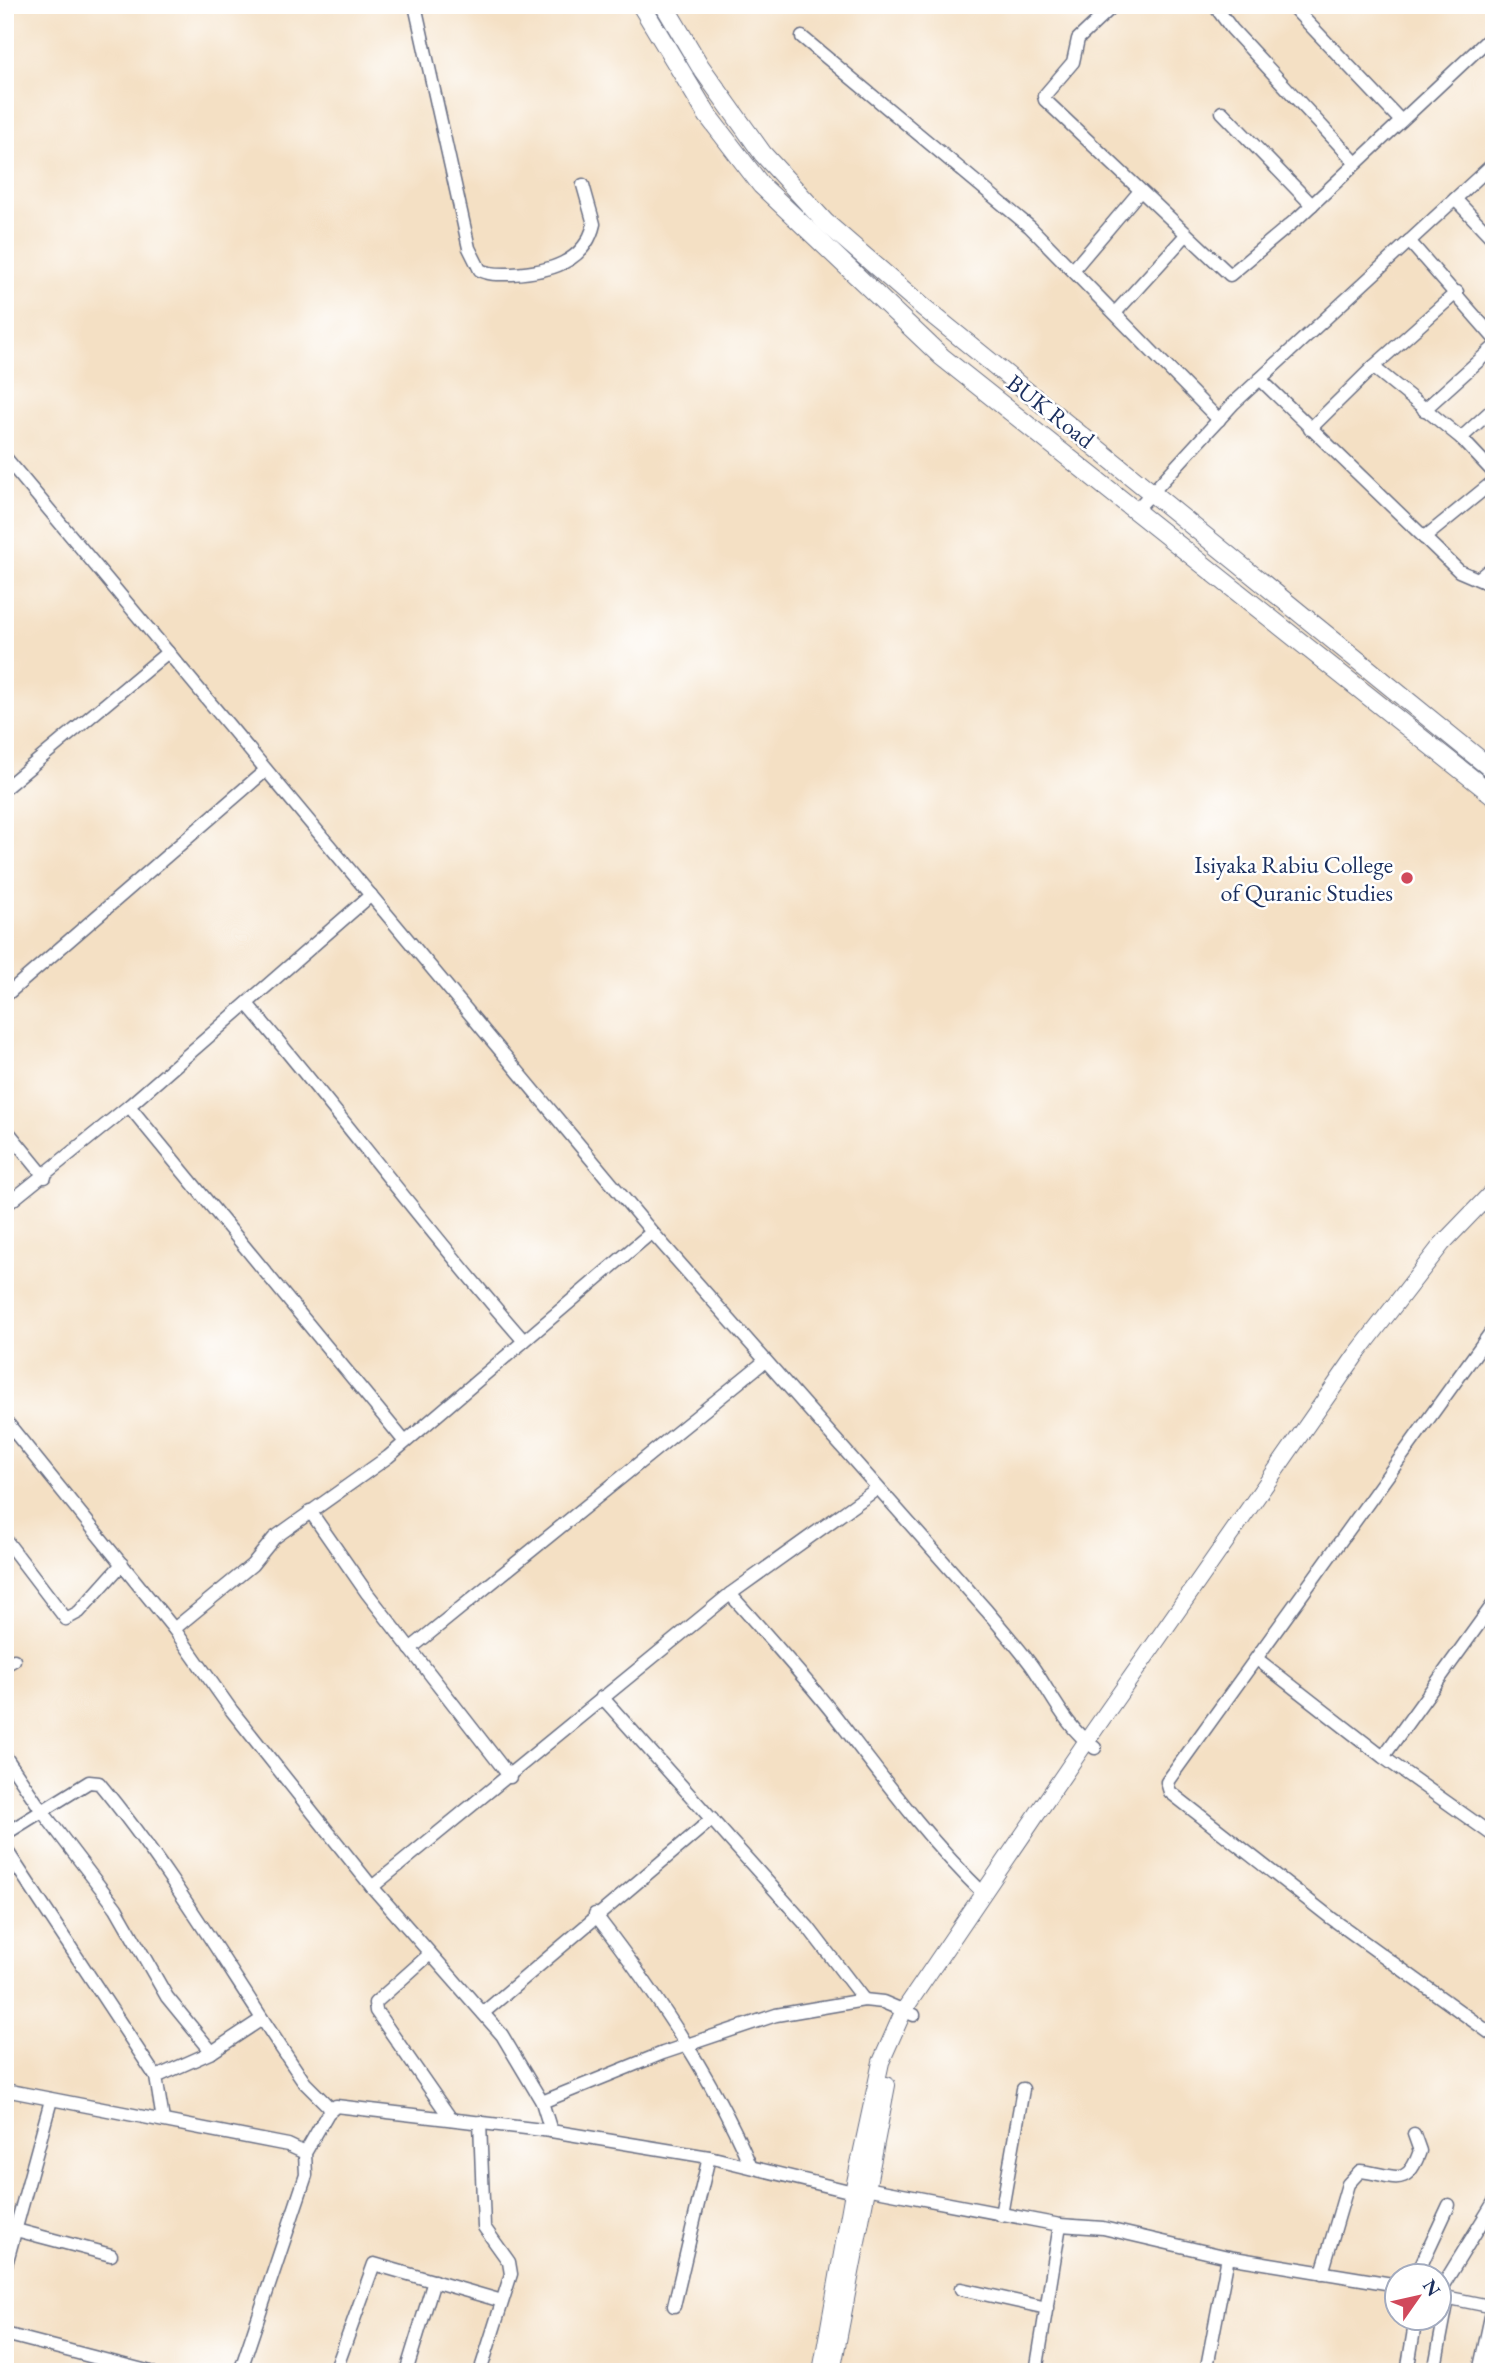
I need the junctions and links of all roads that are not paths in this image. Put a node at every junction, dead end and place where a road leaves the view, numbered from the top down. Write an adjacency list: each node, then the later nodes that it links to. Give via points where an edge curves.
1 (415, 5): 13 (street, via 469,248 480,270 541,272 581,252 594,224)
2 (641, 5): 36 (main road, BUK Road, via 708,116 761,185 942,357)
3 (664, 5): 35 (main road, BUK Road, via 700,66 763,154 825,222)
4 (1114, 5): 14 (street, via 1079,39 1073,62 1044,96)
5 (1214, 5): 11 (street)
6 (1291, 5): 10 (street)
7 (1494, 34): 10 (street)
8 (802, 37): 20 (street, via 1030,227)
9 (1222, 112): 16 (street)
10 (1401, 121): 11 (street)
11 (1356, 163): 16 (street)
12 (1494, 163): 15 (street)
13 (583, 185)
14 (1140, 191): 17 (street); 20 (street)
15 (1455, 199): 18 (street); 19 (street)
16 (1312, 205): 17 (street, via 1230,275)
17 (1186, 235): 22 (street)
18 (1494, 240)
19 (1409, 241): 21 (street); 26 (street)
20 (1073, 270): 22 (street)
21 (1457, 292): 23 (street); 25 (street)
22 (1115, 313): 29 (street)
23 (1494, 338)
24 (1494, 346): 28 (street)
25 (1373, 367): 28 (street); 30 (street)
26 (1261, 379): 29 (street); 30 (street)
27 (1494, 408): 31 (street)
28 (1424, 410): 31 (street)
29 (1219, 421): 35 (street)
30 (1310, 429): 37 (street)
31 (1461, 438): 33 (street)
32 (5, 457): 41 (street)
33 (1494, 472)
34 (1494, 481): 37 (street)
35 (1152, 492): 36 (street); 42 (main road, BUK Road)
36 (1136, 510): 44 (main road, BUK Road)
37 (1424, 538): 39 (street, via 1458,571)
38 (1494, 566): 39 (street)
39 (1479, 578): 40 (street)
40 (1494, 586)
41 (168, 652): 45 (street); 47 (street)
42 (1453, 739): 43 (main road); 46 (main road, BUK Road)
43 (1494, 764)
44 (1459, 768): 48 (main road, BUK Road); 49 (main road, via 1470,788)
45 (267, 770): 50 (street); 51 (street)
46 (1494, 772)
47 (5, 788)
48 (1494, 796)
49 (1494, 810)
50 (371, 895): 52 (street); 59 (street)
51 (5, 996)
52 (247, 1004): 53 (street); 61 (street)
53 (129, 1106): 55 (street); 64 (street)
54 (5, 1128): 55 (street)
55 (45, 1177): 57 (street)
56 (1494, 1190): 68 (main road, via 1442,1244 1356,1355)
57 (5, 1206)
58 (1494, 1206): 68 (main road, via 1450,1251 1364,1361)
59 (652, 1233): 61 (street); 62 (street)
60 (1494, 1328): 74 (street)
61 (524, 1341): 64 (street)
62 (765, 1361): 65 (street); 73 (street)
63 (5, 1420): 69 (street)
64 (405, 1442): 66 (street)
65 (878, 1488): 70 (street); 76 (street, via 1025,1658)
66 (310, 1511): 72 (street); 73 (street)
67 (5, 1539): 69 (street, via 66,1619 79,1612)
68 (1224, 1554): 76 (main road)
69 (122, 1564): 72 (street)
70 (730, 1594): 75 (street); 86 (street, via 798,1669 930,1836)
71 (1494, 1603): 78 (street)
72 (174, 1629): 85 (street, via 232,1711)
73 (410, 1649): 79 (street)
74 (1256, 1659): 78 (street); 93 (street, via 1167,1782 1167,1789 1331,1919)
75 (602, 1697): 79 (street); 81 (street)
76 (1090, 1745): 86 (main road); 91 (main road)
77 (5, 1756): 80 (street)
78 (1383, 1757): 83 (street)
79 (510, 1777): 85 (street)
80 (42, 1811): 82 (street); 92 (street, via 89,1782 99,1783 163,1867); 95 (street, via 116,1908 167,1997)
81 (712, 1818): 87 (street); 89 (street, via 808,1927)
82 (5, 1835)
83 (1494, 1836)
84 (5, 1848): 96 (street)
85 (372, 1887): 88 (street)
86 (984, 1894): 91 (main road)
87 (596, 1914): 90 (street); 94 (street)
88 (429, 1954): 90 (street); 102 (street, via 375,2003 376,2011)
89 (864, 2000): 91 (street); 94 (street, via 776,2015)
90 (483, 2012): 100 (street)
91 (909, 2012): 110 (main road, via 881,2062)
92 (262, 2020): 95 (street); 101 (street, via 305,2082)
93 (1494, 2036)
94 (685, 2046): 100 (street); 109 (street)
95 (212, 2052): 96 (street)
96 (156, 2077): 103 (street)
97 (1023, 2089): 113 (street)
98 (5, 2090): 99 (street)
99 (51, 2100): 103 (street); 116 (street)
100 (542, 2102): 105 (street)
101 (331, 2109): 102 (street); 107 (street)
102 (451, 2119): 104 (street)
103 (163, 2120): 107 (street, via 288,2145)
104 (480, 2122): 105 (street); 127 (street, via 484,2227 509,2262 511,2274)
105 (551, 2131): 108 (street)
106 (1414, 2134): 121 (street, via 1420,2151 1410,2174 1402,2178 1360,2171 1349,2184)
107 (305, 2154): 135 (street, via 306,2175)
108 (709, 2157): 109 (street); 128 (street)
109 (750, 2165): 110 (street)
110 (860, 2190): 113 (street); 139 (main road); 140 (main road)
111 (1494, 2202): 114 (street)
112 (1449, 2205): 119 (street)
113 (1001, 2214): 115 (street)
114 (1488, 2221): 122 (street)
115 (1060, 2225): 118 (street, via 1103,2228); 130 (street)
116 (16, 2230): 117 (street); 120 (street)
117 (111, 2255)
118 (1228, 2257): 121 (street); 142 (street)
119 (1423, 2262)
120 (5, 2268)
121 (1322, 2273): 124 (street)
122 (1454, 2275)
123 (434, 2281): 127 (street); 136 (street, via 376,2263 371,2266); 137 (street)
124 (1384, 2283)
125 (961, 2289): 130 (street)
126 (1454, 2297): 129 (street)
127 (502, 2301): 138 (street)
128 (674, 2306)
129 (1493, 2307): 145 (street)
130 (1047, 2308): 141 (street)
131 (1414, 2332): 143 (street)
132 (1438, 2332): 144 (street)
133 (5, 2334): 134 (street)
134 (151, 2372)
135 (240, 2372)
136 (335, 2372)
137 (406, 2372)
138 (480, 2372)
139 (821, 2372)
140 (832, 2372)
141 (1036, 2372)
142 (1206, 2372)
143 (1407, 2372)
144 (1434, 2372)
145 (1479, 2372)

